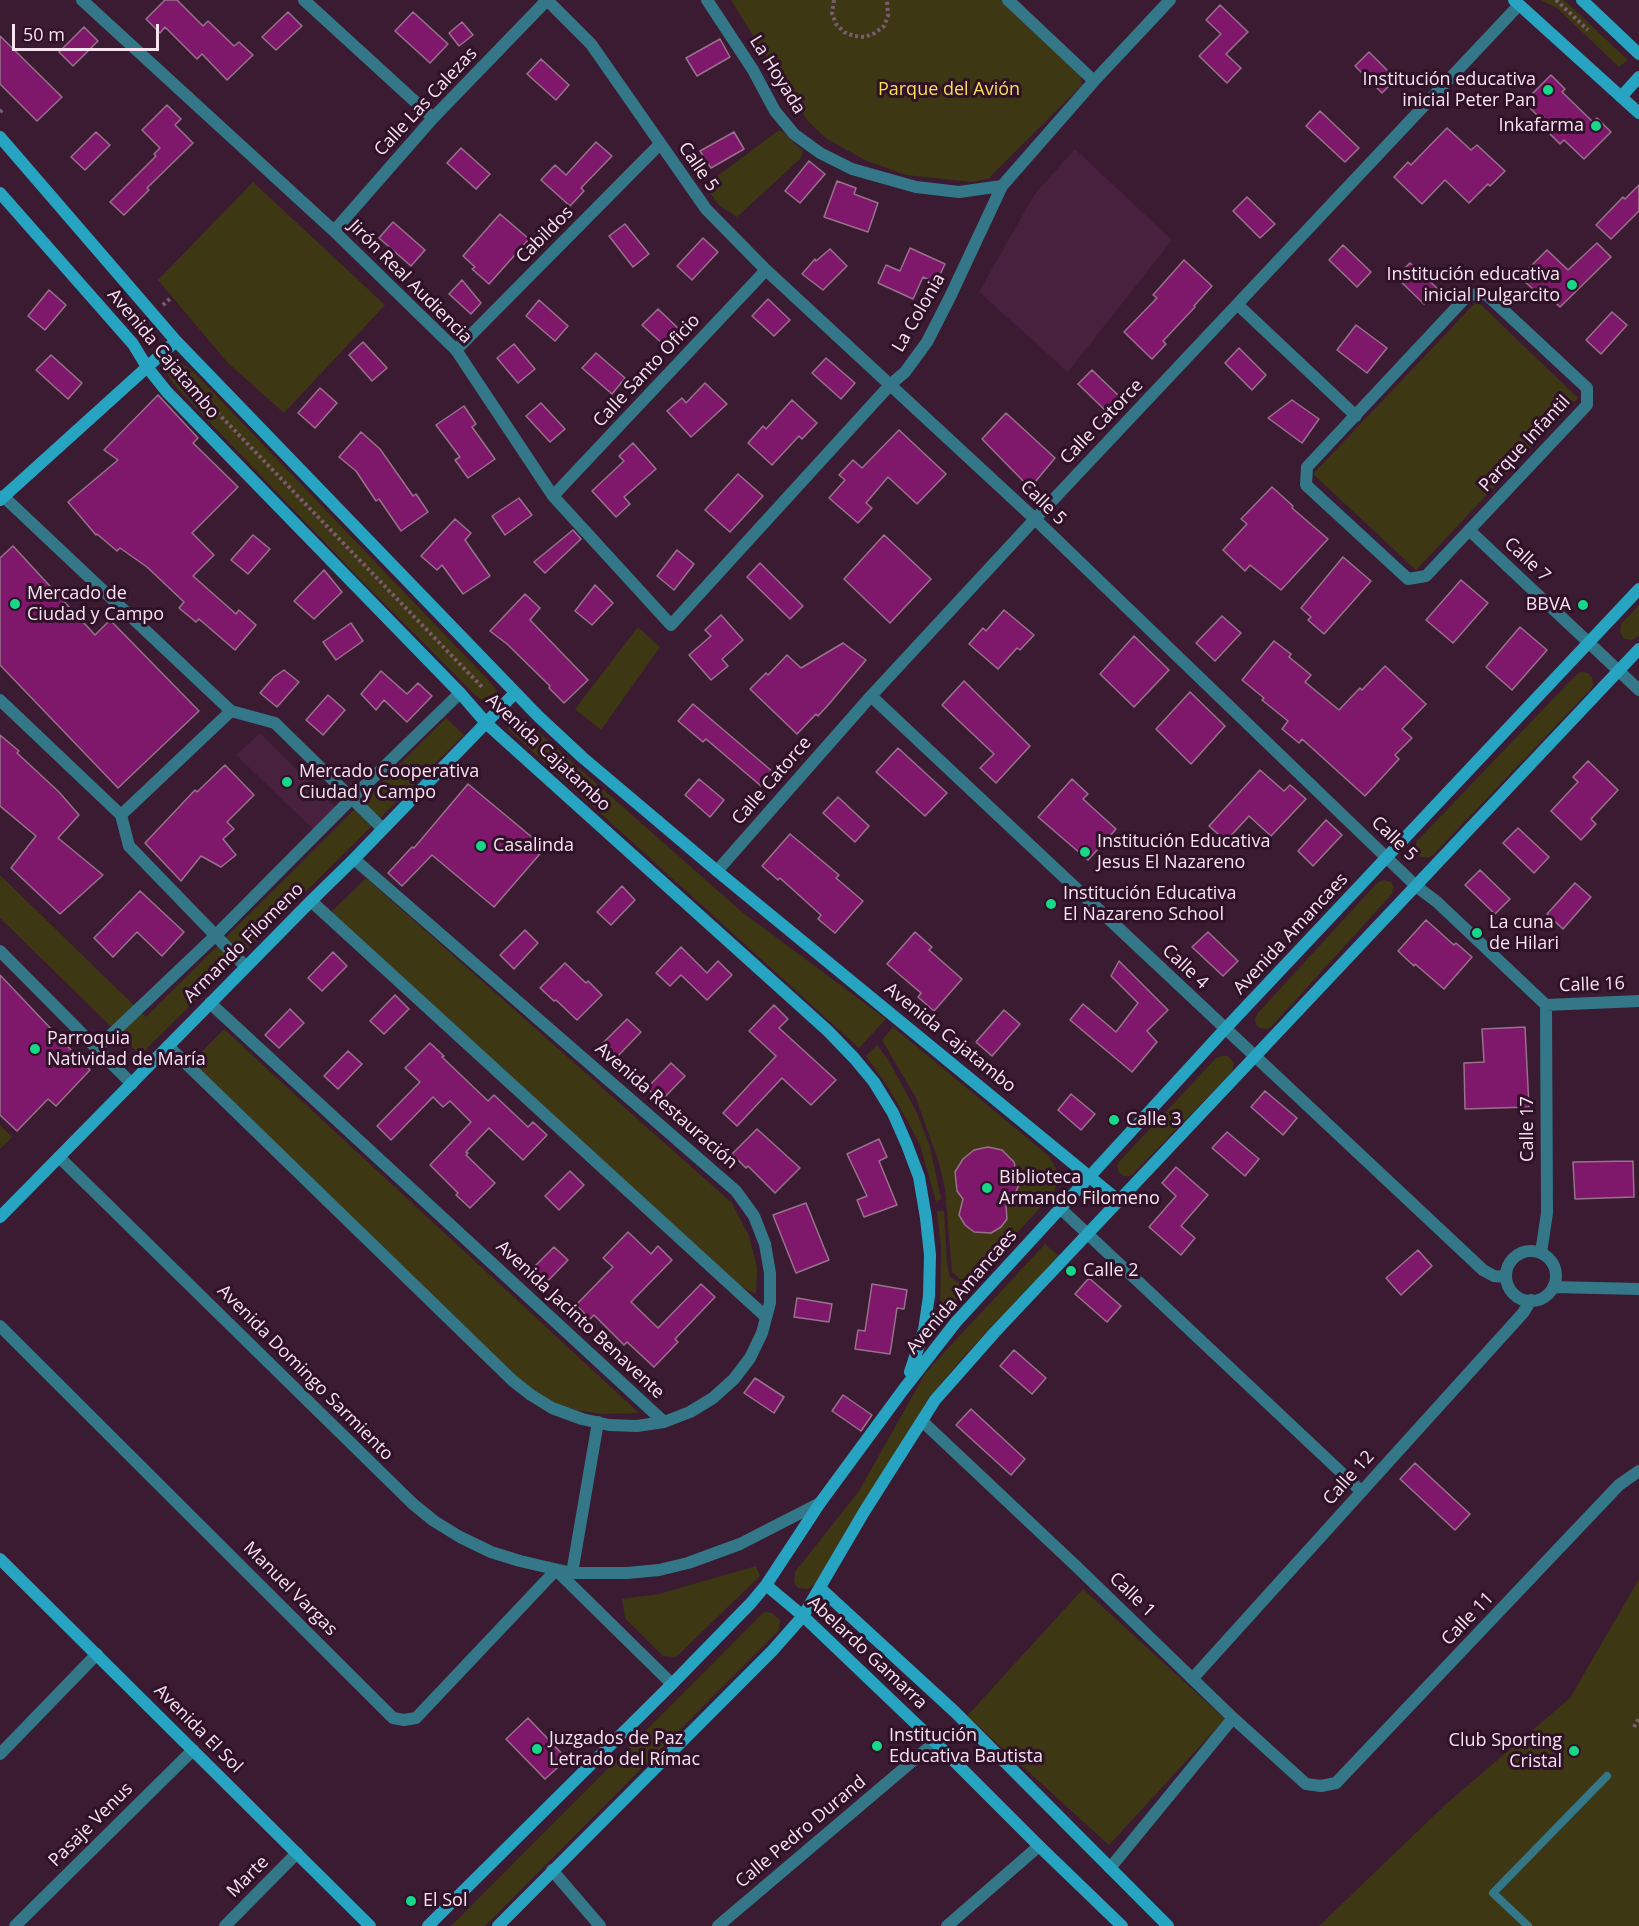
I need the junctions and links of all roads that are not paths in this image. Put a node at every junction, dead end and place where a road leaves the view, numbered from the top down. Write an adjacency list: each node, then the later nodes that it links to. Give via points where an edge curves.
1 (82, 0): 19 (street, Jirón Real Audiencia)
2 (304, 0): 14 (street)
3 (547, 0): 14 (street, Calle Las Calezas); 16 (street, Calle 5, via 591,44)
4 (707, 0): 17 (street, La Hoyada, via 775,111 794,134 820,153 852,169 916,187 958,192)
5 (1008, 0): 11 (street)
6 (1170, 0): 11 (street, La Colonia)
7 (1582, 0): 9 (street)
8 (1516, 2): 12 (street); 21 (street, Calle Catorce)
9 (1639, 54)
10 (1639, 77): 12 (street)
11 (1094, 81): 17 (street, La Colonia)
12 (1621, 96): 13 (street)
13 (1639, 113)
14 (433, 118): 19 (street, Calle Las Calezas)
15 (0, 138): 22 (street, Avenida Cajatambo)
16 (660, 144): 20 (street, Calle 5, via 706,209); 23 (street, Cabildos)
17 (1002, 186): 25 (street, La Colonia, via 927,342)
18 (0, 194): 24 (street, Avenida Cajatambo, via 133,344)
19 (334, 231): 23 (street, Jirón Real Audiencia)
20 (766, 270): 25 (street, Calle 5); 27 (street, Calle Santo Oficio)
21 (1238, 305): 26 (street); 29 (street, Calle Catorce)
22 (176, 341): 24 (street); 38 (street, Avenida Cajatambo)
23 (456, 350): 27 (street, Jirón Real Audiencia)
24 (147, 367): 28 (street); 37 (street, Avenida Cajatambo)
25 (890, 385): 29 (street, Calle 5); 32 (street, La Colonia)
26 (1356, 416): 30 (street, Parque Infantil, via 1307,467 1306,485 1408,579 1426,576); 30 (street, Parque Infantil, via 1468,295 1486,294 1587,388 1587,405)
27 (553, 496): 32 (street, Jirón Real Audiencia)
28 (2, 498): 41 (street)
29 (1035, 519): 39 (street, Calle Catorce); 46 (street, Calle 5)
30 (1469, 530): 33 (street, Calle 7)
31 (1639, 589): 33 (street, Avenida Amancaes)
32 (671, 625)
33 (1589, 642): 35 (street, Calle 7); 46 (street, Avenida Amancaes)
34 (1639, 649): 35 (street)
35 (1618, 670): 36 (street, Calle 7); 49 (street)
36 (1639, 690)
37 (460, 693): 42 (street, Avenida Cajatambo); 43 (street)
38 (514, 694): 42 (street, Armando Filomeno); 48 (street, Avenida Cajatambo)
39 (871, 696): 48 (street, Calle Catorce); 57 (street, Calle 4)
40 (0, 700): 44 (street)
41 (231, 711): 43 (street, via 275,723); 44 (street)
42 (487, 724): 45 (street, Armando Filomeno); 75 (street, Avenida Cajatambo, via 828,1031 874,1082 893,1113 919,1177 930,1255 924,1330)
43 (351, 799): 45 (street); 51 (street)
44 (121, 815): 51 (street, via 129,846)
45 (382, 829): 47 (street, Armando Filomeno)
46 (1387, 857): 49 (street, Calle 5); 57 (street, Avenida Amancaes)
47 (354, 859): 50 (street, Armando Filomeno); 73 (street, Avenida Restauración, via 736,1191 754,1216 765,1244 771,1274)
48 (717, 871): 63 (street, Avenida Cajatambo)
49 (1416, 886): 56 (street, Calle 5); 60 (street)
50 (311, 901): 53 (street, Armando Filomeno); 73 (street)
51 (215, 936): 53 (street); 59 (street)
52 (0, 951): 59 (street)
53 (246, 967): 55 (street, Armando Filomeno)
54 (1639, 1001): 56 (street, Calle 16)
55 (210, 1004): 58 (street, Armando Filomeno); 78 (street, Avenida Jacinto Benavente)
56 (1546, 1005): 68 (street, Calle 17, via 1547,1213)
57 (1225, 1029): 60 (street, Calle 4); 63 (street, Avenida Amancaes)
58 (168, 1046): 61 (street, Armando Filomeno); 77 (street, Avenida Jacinto Benavente, via 513,1381 552,1408)
59 (97, 1048): 61 (street)
60 (1255, 1057): 64 (street); 69 (street, Calle 4, via 1483,1270)
61 (132, 1084): 62 (street, Armando Filomeno)
62 (59, 1157): 66 (street, Armando Filomeno); 83 (street, Avenida Domingo Sarmiento, via 434,1521 491,1552)
63 (1090, 1176): 64 (street, Avenida Cajatambo); 65 (street, Avenida Amancaes)
64 (1119, 1201): 67 (street)
65 (1061, 1209): 67 (street); 75 (street, Avenida Amancaes, via 956,1322)
66 (0, 1217)
67 (1087, 1235): 76 (street, via 950,1383); 80 (street)
68 (1541, 1253): 69 (street, via 1524,1252 1517,1256 1510,1262); 70 (street, via 1556,1272)
69 (1506, 1278): 72 (street, via 1513,1293)
70 (1553, 1287): 71 (street); 72 (street, via 1544,1297)
71 (1639, 1289)
72 (1531, 1300): 80 (street, Calle 12)
73 (766, 1317): 78 (street, Avenida Restauración, via 750,1358 734,1379 706,1403)
74 (0, 1326): 83 (street, Manuel Vargas, via 393,1718 416,1718)
75 (903, 1390): 81 (street, Avenida Amancaes)
76 (922, 1421): 86 (street); 89 (street, Calle 1)
77 (598, 1422): 78 (street, Avenida Jacinto Benavente, via 637,1426); 84 (street)
78 (664, 1422)
79 (1639, 1472): 96 (street, Calle 11, via 1619,1485 1336,1783)
80 (1361, 1491): 89 (street, Calle 12)
81 (820, 1503): 84 (street, Avenida Domingo Sarmiento, via 740,1544 688,1563 627,1573); 85 (street, Avenida Amancaes)
82 (0, 1559): 88 (street, Avenida El Sol)
83 (556, 1570): 84 (street, Avenida Domingo Sarmiento); 90 (street, Avenida Domingo Sarmiento)
84 (572, 1573)
85 (766, 1586): 87 (street, Abelardo Gamarra); 90 (street, Avenida Amancaes)
86 (820, 1588): 87 (street); 99 (street, Abelardo Gamarra, via 955,1712)
87 (803, 1616): 92 (street, Abelardo Gamarra); 100 (street)
88 (97, 1654): 93 (street, Avenida El Sol); 94 (street)
89 (1193, 1678): 91 (street, Calle 1)
90 (672, 1684): 105 (street, Avenida Amancaes)
91 (1233, 1718): 96 (street, Calle 1, via 1306,1784); 99 (street)
92 (935, 1742): 97 (street, Abelardo Gamarra); 108 (street, Calle Pedro Durand)
93 (193, 1750): 98 (street, Avenida El Sol); 102 (street, Pasaje Venus)
94 (0, 1754)
95 (1608, 1776): 111 (lane, via 1493,1893)
96 (1321, 1786)
97 (1039, 1846): 109 (street); 110 (street, Abelardo Gamarra)
98 (297, 1853): 103 (street, Marte); 104 (street, Avenida El Sol)
99 (1110, 1868): 101 (street, Abelardo Gamarra)
100 (552, 1870): 106 (street); 107 (street)
101 (1162, 1924)
102 (15, 1926)
103 (225, 1926)
104 (370, 1926)
105 (428, 1926)
106 (498, 1926)
107 (600, 1926)
108 (718, 1926)
109 (947, 1926)
110 (1122, 1926)
111 (1528, 1926)

